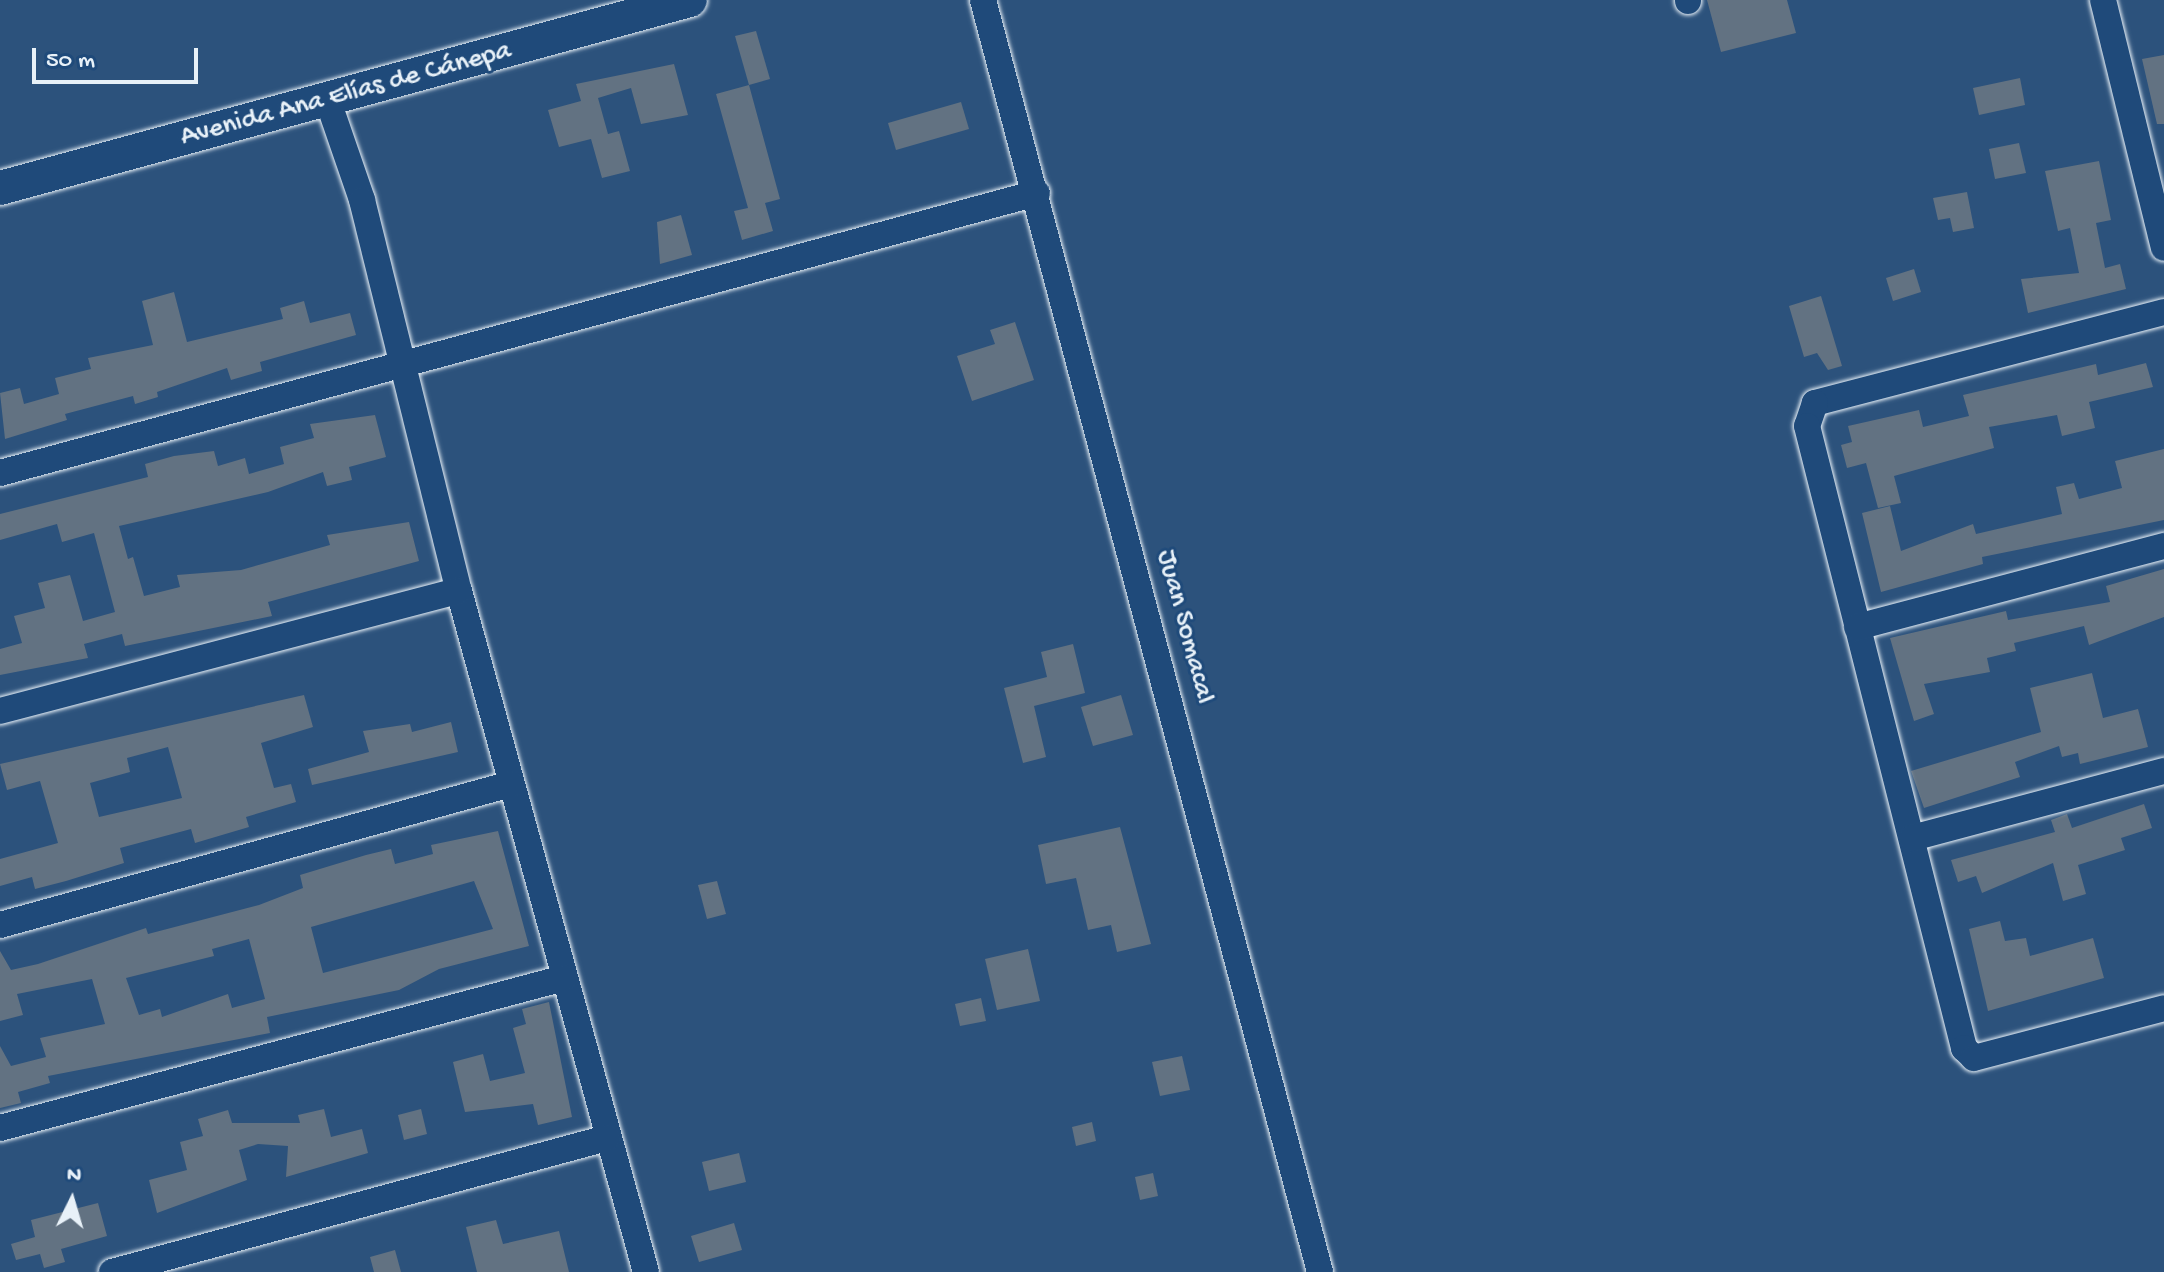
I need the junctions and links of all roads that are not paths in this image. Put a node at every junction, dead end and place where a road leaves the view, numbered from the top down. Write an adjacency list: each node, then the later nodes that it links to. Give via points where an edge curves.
1 (690, 0): 4 (main road, Avenida Ana Elías de Cánepa)
2 (983, 0): 6 (street, Juan Somacal)
3 (2103, 0): 7 (street)
4 (328, 101): 5 (main road, Avenida Ana Elías de Cánepa); 9 (street)
5 (0, 188)
6 (1037, 193): 9 (street); 25 (street, Juan Somacal)
7 (2164, 248)
8 (2164, 312): 13 (street, via 1815,403 1807,426)
9 (407, 367): 10 (street); 12 (street)
10 (0, 473)
11 (2164, 546): 13 (street)
12 (459, 591): 14 (street); 16 (street)
13 (1857, 627): 17 (street)
14 (0, 711)
15 (2164, 771): 17 (street)
16 (511, 784): 18 (street); 19 (street)
17 (1912, 838): 20 (street, via 1968,1055)
18 (0, 925)
19 (564, 978): 21 (street); 22 (street)
20 (2164, 1008)
21 (0, 1128)
22 (607, 1138): 23 (street); 24 (street)
23 (112, 1272)
24 (646, 1272)
25 (1320, 1272)

